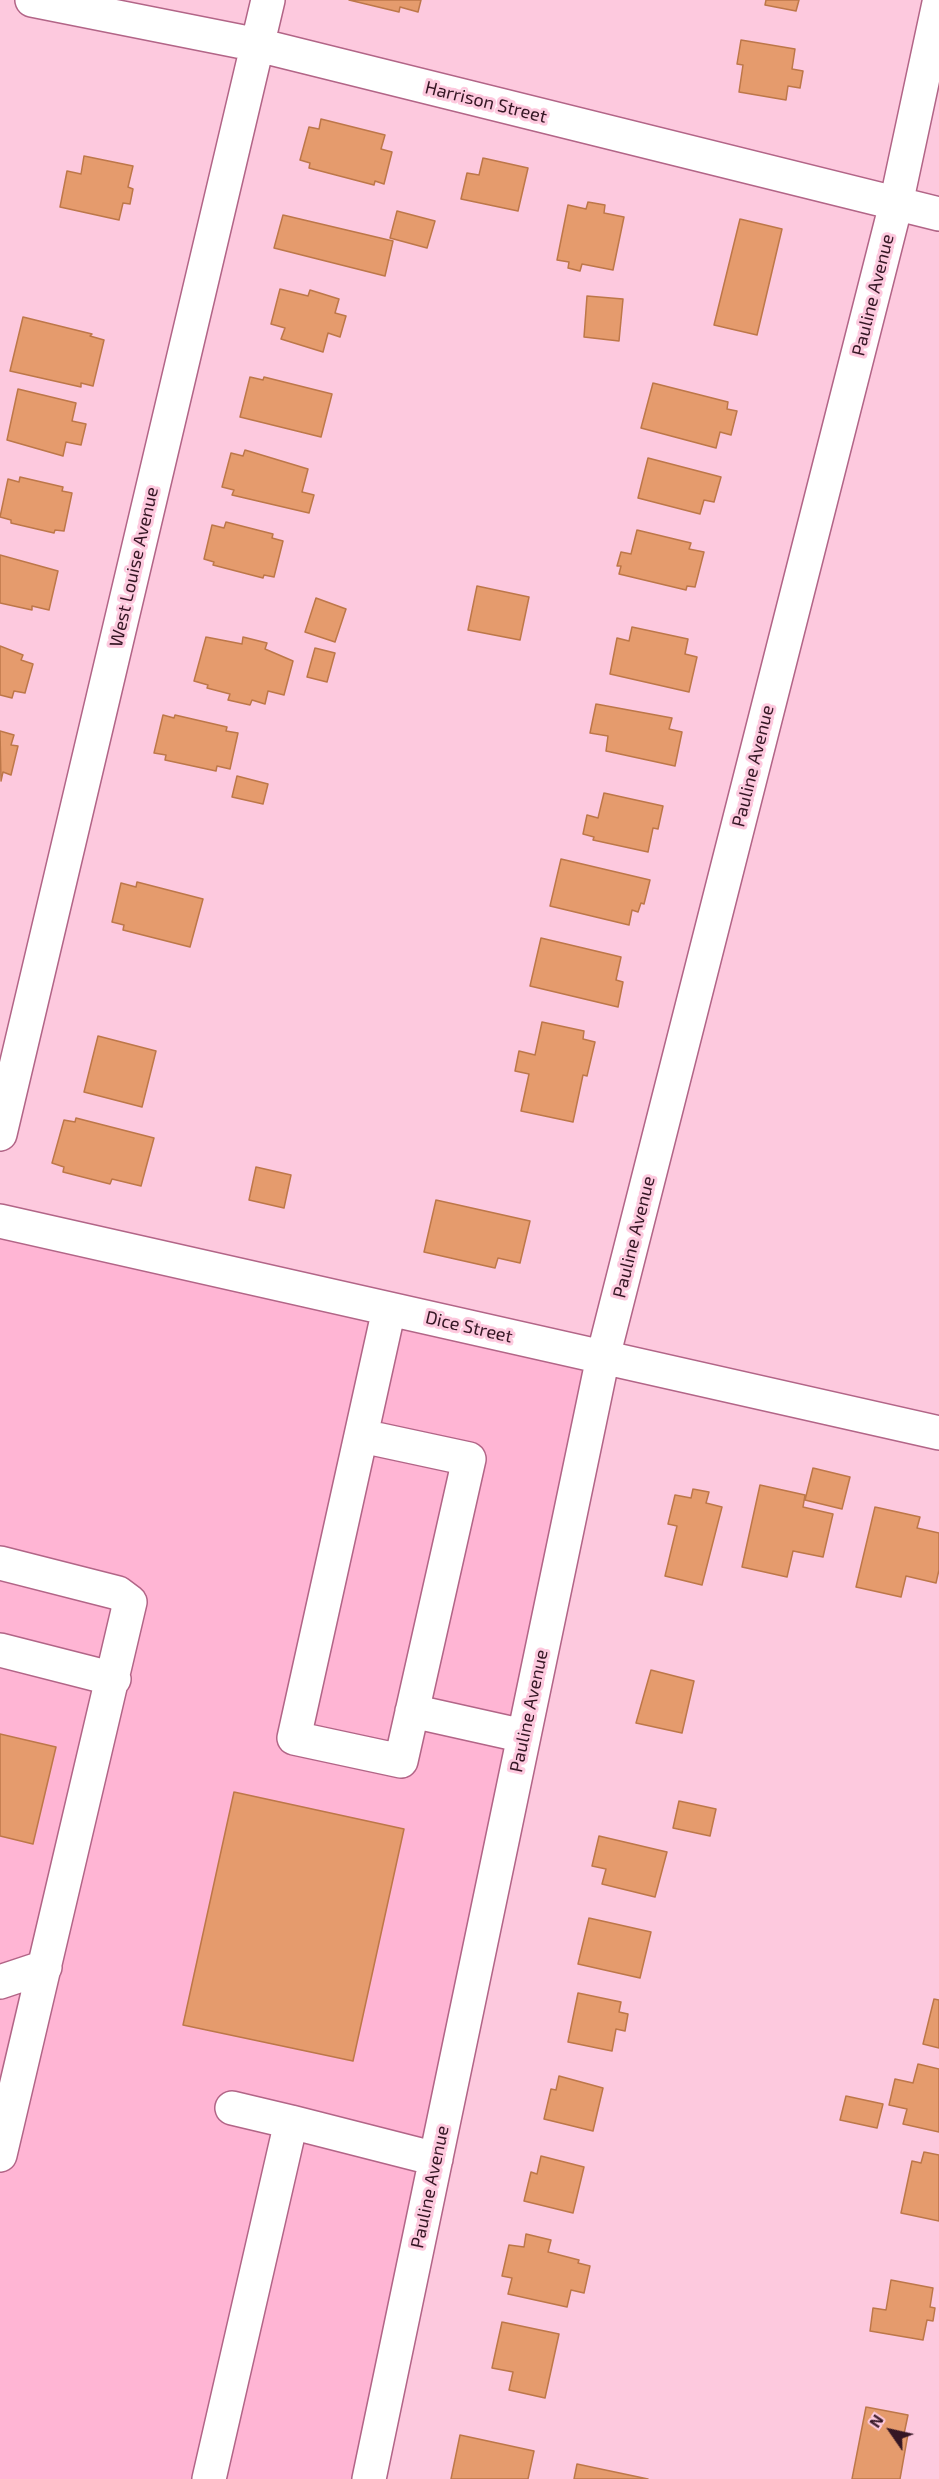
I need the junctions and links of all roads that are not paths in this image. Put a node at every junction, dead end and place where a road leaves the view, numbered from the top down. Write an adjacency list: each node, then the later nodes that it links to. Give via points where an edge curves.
1 (32, 0): 4 (street, Harrison Street)
2 (268, 0): 4 (street, West Louise Avenue)
3 (939, 3): 5 (street, Pauline Avenue)
4 (258, 45): 5 (street, Harrison Street); 7 (street, West Louise Avenue)
5 (896, 204): 6 (street, Harrison Street); 10 (street, Pauline Avenue)
6 (939, 214)
7 (0, 1134)
8 (0, 1221): 9 (street, Dice Street)
9 (389, 1309): 10 (street, Dice Street); 12 (street)
10 (603, 1358): 11 (street, Dice Street); 17 (street, Pauline Avenue)
11 (939, 1433)
12 (362, 1436): 16 (street, via 469,1459); 16 (street, via 294,1738 401,1761)
13 (0, 1563): 15 (street, via 118,1593 130,1602)
14 (0, 1650): 15 (street)
15 (114, 1679): 18 (street)
16 (412, 1711): 17 (street)
17 (524, 1736): 23 (street, Pauline Avenue)
18 (45, 1967): 19 (street); 22 (street)
19 (0, 1982)
20 (232, 2108): 21 (street)
21 (291, 2122): 23 (street); 24 (street)
22 (0, 2155)
23 (436, 2159): 25 (street, Pauline Avenue)
24 (209, 2479)
25 (369, 2479)

